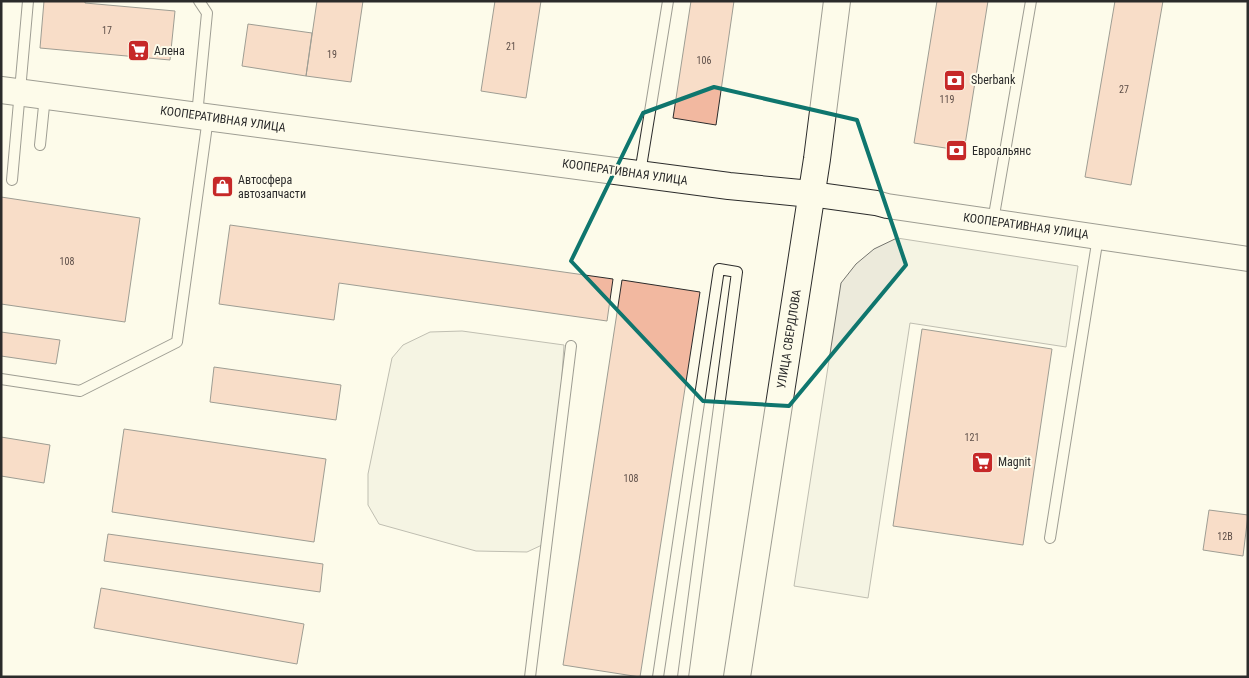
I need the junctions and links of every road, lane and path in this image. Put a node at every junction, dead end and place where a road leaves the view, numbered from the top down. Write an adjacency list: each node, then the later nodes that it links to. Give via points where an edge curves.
1 (28, 1): 6 (lane)
2 (199, 1): 7 (lane, via 207,13)
3 (668, 1): 9 (lane)
4 (837, 1): 11 (main road, УЛИЦА СВЕРДЛОВА)
5 (1031, 1): 12 (lane)
6 (22, 92): 7 (main road, КООПЕРАТИВНАЯ УЛИЦА); 8 (lane); 10 (lane, via 11,133)
7 (203, 116): 9 (main road, КООПЕРАТИВНАЯ УЛИЦА); 16 (lane, via 177,342 80,391)
8 (40, 145)
9 (640, 174): 11 (main road, КООПЕРАТИВНАЯ УЛИЦА)
10 (12, 180)
11 (811, 194): 12 (street, КООПЕРАТИВНАЯ УЛИЦА); 21 (main road, УЛИЦА СВЕРДЛОВА)
12 (993, 221): 13 (street, КООПЕРАТИВНАЯ УЛИЦА)
13 (1098, 237): 14 (street, КООПЕРАТИВНАЯ УЛИЦА); 17 (lane)
14 (1248, 259)
15 (570, 346): 18 (lane)
16 (1, 379)
17 (1050, 538)
18 (530, 677)
19 (658, 677): 20 (lane, via 719,269 737,272)
20 (683, 677)
21 (737, 677)

